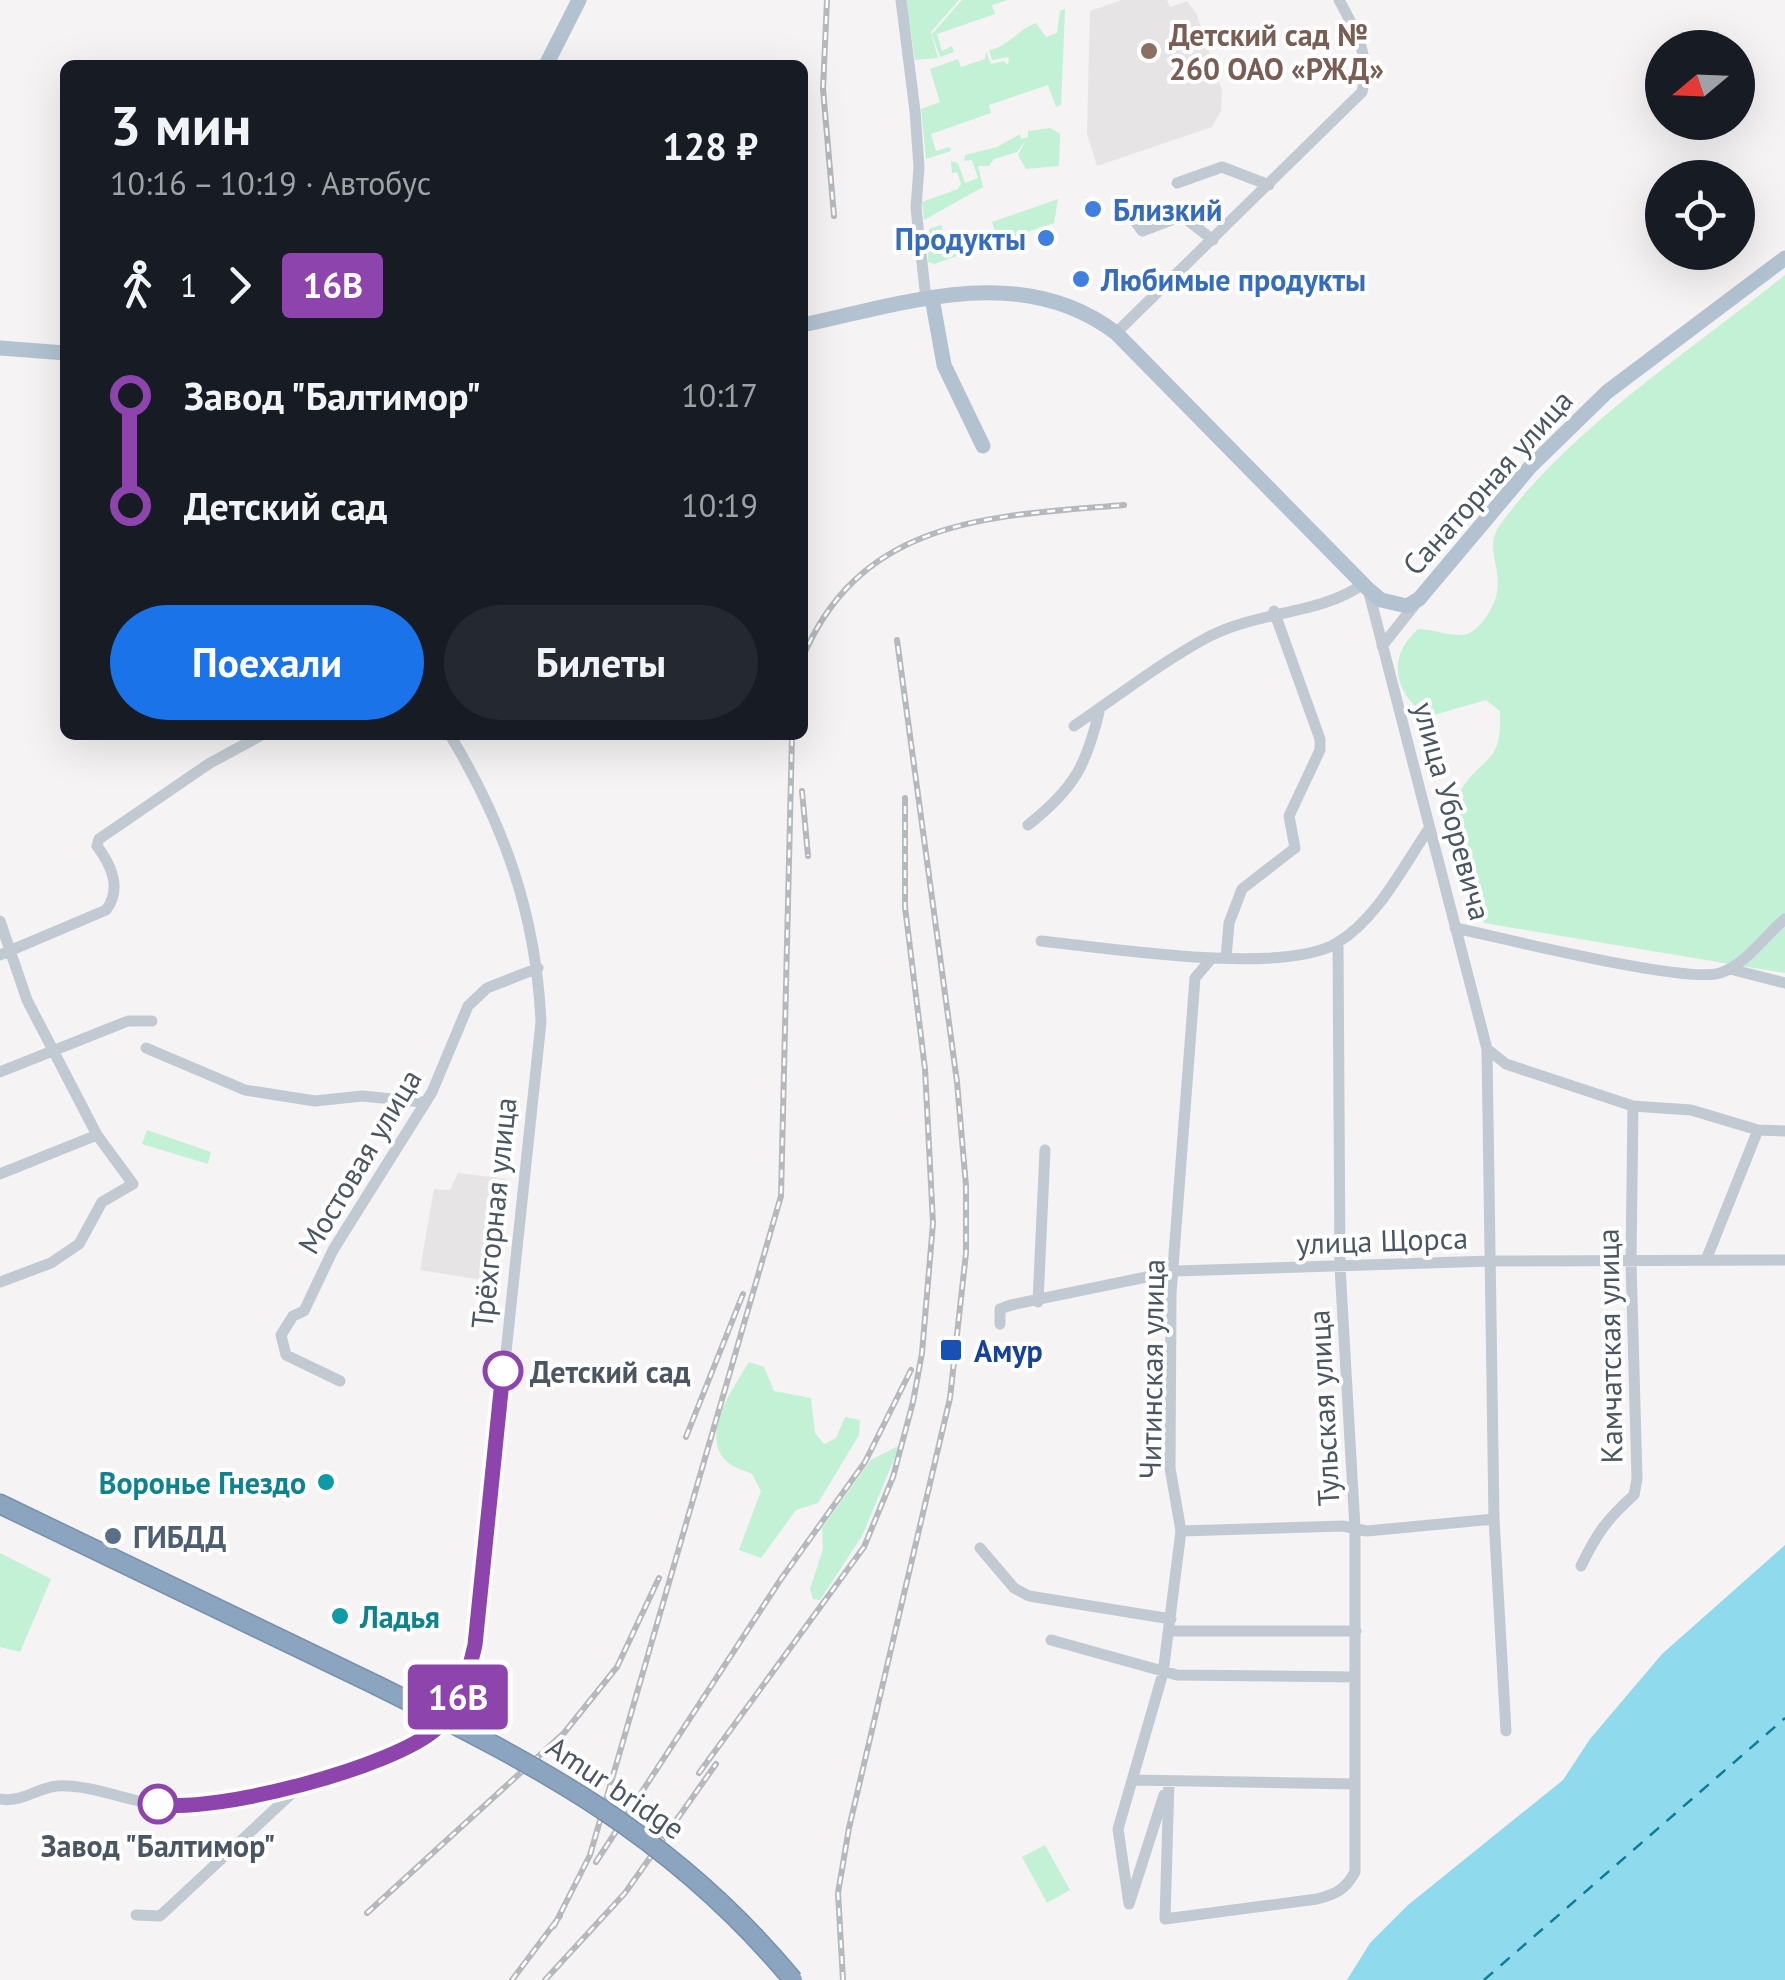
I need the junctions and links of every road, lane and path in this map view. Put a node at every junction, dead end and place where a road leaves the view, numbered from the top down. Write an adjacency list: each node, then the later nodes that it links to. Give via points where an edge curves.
1 (578, 0): 4 (main road)
2 (901, 0): 10 (street)
3 (1340, 0): 6 (street, via 1364,54 1362,92)
4 (548, 60)
5 (1176, 183): 6 (street, via 1222,166)
6 (1269, 185): 8 (street)
7 (1130, 212): 8 (street, via 1142,230 1182,216)
8 (1213, 240): 12 (street)
9 (1785, 258): 17 (main road, Санаторная улица, via 1607,392 1530,467)
10 (929, 298): 11 (main road); 12 (main road, via 974,290 1042,296 1080,308); 15 (main road, via 944,365)
11 (808, 324)
12 (1116, 333): 16 (main road)
13 (0, 348): 14 (main road)
14 (60, 353)
15 (982, 446)
16 (1366, 587): 17 (main road, Санаторная улица, via 1394,606); 18 (street, via 1340,600); 19 (street, улица Уборевича)
17 (1419, 599): 19 (street)
18 (1274, 612): 20 (street, via 1211,636); 32 (street, via 1320,750 1289,816 1295,848 1242,889)
19 (1382, 646): 25 (street, улица Уборевича)
20 (1100, 708): 21 (street); 24 (street, via 1088,761)
21 (1074, 726)
22 (254, 740): 31 (street, via 108,830 98,846 113,873 114,901 106,910)
23 (453, 740): 34 (street, Трёхгорная улица, via 502,835)
24 (1028, 825)
25 (1428, 830): 28 (street, улица Уборевича); 30 (street, via 1380,900)
26 (1785, 918): 35 (street)
27 (0, 922): 31 (street)
28 (1455, 928): 35 (street, via 1707,975); 39 (street, улица Уборевича)
29 (1041, 941): 33 (street)
30 (1338, 942): 32 (street, via 1297,956); 53 (street, Тульская улица)
31 (5, 954): 40 (street)
32 (1226, 958): 33 (street)
33 (1211, 960): 54 (street, Читинская улица, via 1196,978)
34 (538, 968): 42 (street, Мостовая улица, via 487,988 468,1006); 73 (street, Трёхгорная улица, via 541,1022 467,1680 439,1726 421,1740 396,1755)
35 (1730, 969): 36 (street)
36 (1785, 983)
37 (152, 1021): 40 (street, via 128,1021)
38 (146, 1048): 42 (street, via 245,1090 315,1101 362,1096)
39 (1487, 1049): 43 (street, via 1506,1064); 51 (street, улица Уборевича)
40 (52, 1050): 41 (street); 46 (street)
41 (0, 1072)
42 (422, 1102): 58 (street, Мостовая улица, via 304,1311 281,1335 286,1355)
43 (1633, 1106): 44 (street, via 1691,1110); 52 (street, Камчатская улица)
44 (1758, 1130): 45 (street); 49 (street)
45 (1785, 1131)
46 (98, 1135): 48 (street); 55 (street, via 134,1184 102,1202 79,1244)
47 (1045, 1150): 56 (street)
48 (0, 1174)
49 (1706, 1260): 50 (street, улица Щорса); 52 (street, улица Щорса)
50 (1785, 1260)
51 (1492, 1261): 52 (street, улица Щорса); 53 (street, улица Щорса); 60 (street, улица Уборевича)
52 (1630, 1261): 64 (street, Камчатская улица, via 1637,1479 1634,1495 1615,1508)
53 (1340, 1267): 54 (street, улица Щорса); 61 (street, Тульская улица)
54 (1175, 1271): 56 (street, улица Щорса); 62 (street, Читинская улица, via 1170,1468)
55 (0, 1282)
56 (1038, 1302): 57 (street, улица Щорса, via 1000,1309)
57 (1000, 1324)
58 (340, 1381)
59 (0, 1504): 77 (highway, Amur bridge, bridge, via 518,1756 629,1825 721,1901)
60 (1494, 1519): 61 (street); 70 (street, улица Уборевича)
61 (1355, 1528): 62 (street); 66 (street, Тульская улица)
62 (1181, 1531): 65 (street, Читинская улица)
63 (980, 1548): 65 (street, via 1029,1596)
64 (1581, 1566)
65 (1170, 1625): 66 (street); 68 (street, Читинская улица)
66 (1356, 1631): 69 (street, Тульская улица)
67 (1051, 1640): 68 (street)
68 (1163, 1673): 69 (street); 71 (street, Читинская улица)
69 (1356, 1677): 74 (street, Тульская улица)
70 (1506, 1732)
71 (1134, 1780): 72 (street); 72 (street, Читинская улица, via 1118,1829 1129,1904)
72 (1169, 1780): 74 (street); 74 (street, Тульская улица, via 1166,1919 1338,1893 1355,1872)
73 (304, 1782): 75 (street, Трёхгорная улица, via 183,1806 57,1786); 76 (street, via 160,1916)
74 (1355, 1784)
75 (0, 1799)
76 (136, 1916)
77 (793, 1980)

